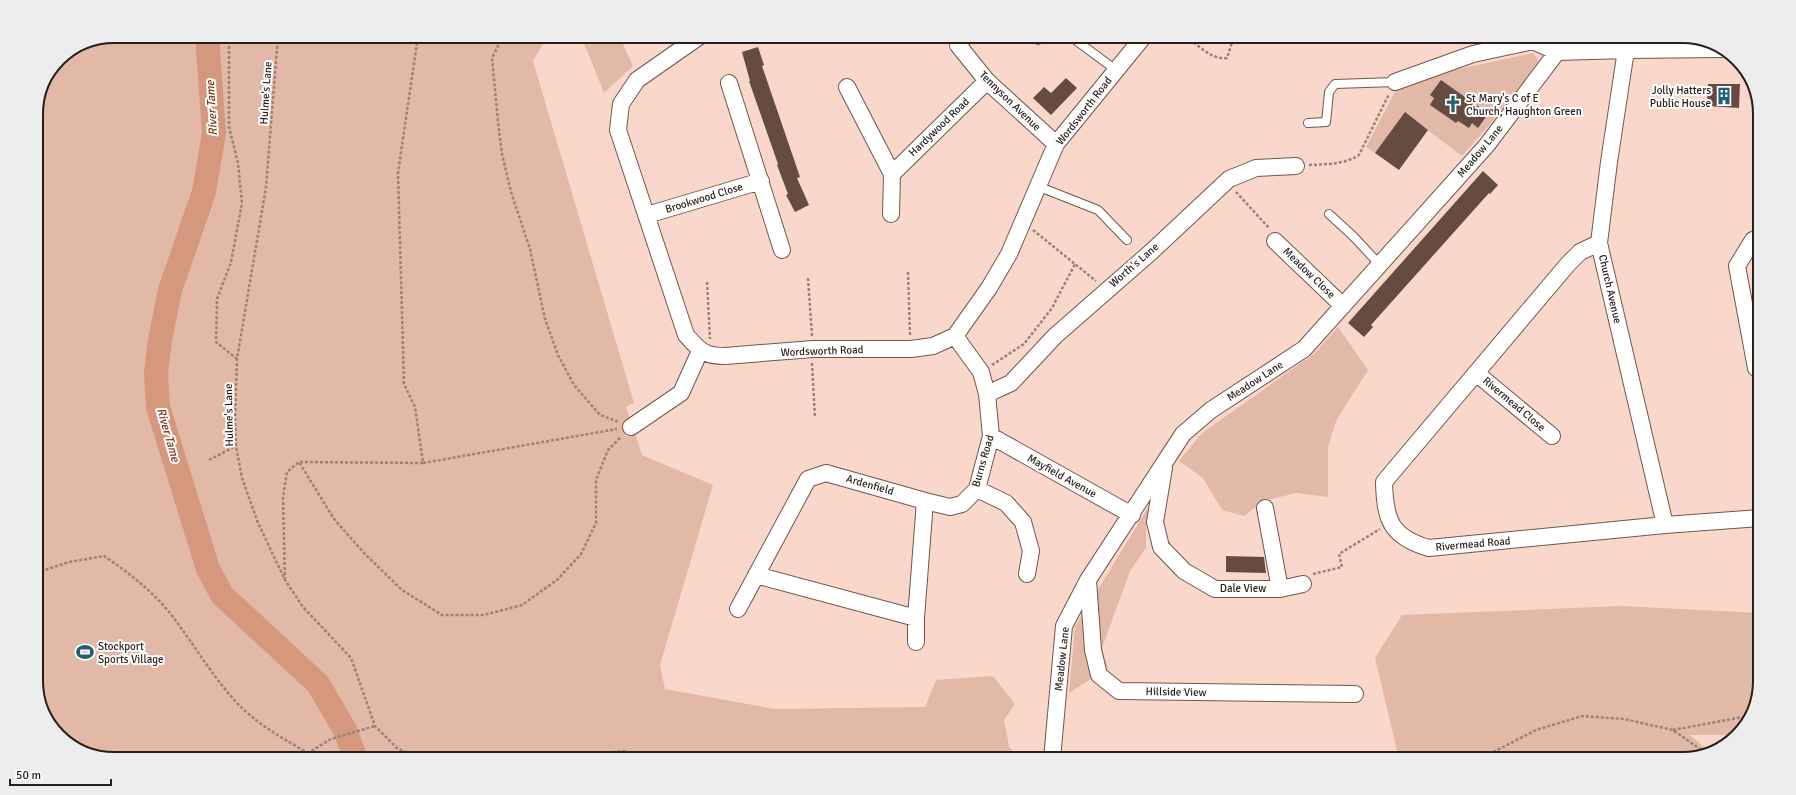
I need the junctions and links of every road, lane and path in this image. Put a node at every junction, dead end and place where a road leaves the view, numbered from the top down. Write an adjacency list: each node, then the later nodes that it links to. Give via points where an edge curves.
1 (229, 43): 49 (path, via 229,127 238,163 242,203 231,262 217,299 216,342)
2 (277, 43): 49 (path, Hulme's Lane, via 266,187)
3 (417, 43): 60 (path, via 398,173 404,384 416,407)
4 (500, 43): 54 (path, via 492,58 501,148 511,192 530,249 545,319 558,356 574,385 600,415)
5 (690, 43): 30 (street, via 637,80 621,104 618,130)
6 (959, 43): 17 (street, Tennyson Avenue, via 958,45)
7 (1079, 43): 16 (lane)
8 (1138, 43): 16 (street, Wordsworth Road)
9 (1195, 43): 10 (path, via 1211,56 1220,59 1227,58)
10 (1232, 43)
11 (1517, 43): 18 (street, via 1474,54)
12 (1540, 43): 15 (street)
13 (1711, 49): 14 (street)
14 (1626, 50): 15 (street); 35 (street, Church Avenue, via 1608,162)
15 (1557, 52): 38 (street, Meadow Lane, via 1487,145)
16 (1116, 70): 22 (street, Wordsworth Road)
17 (987, 81): 22 (street, Tennyson Avenue); 24 (street, Hardywood Road)
18 (1395, 82): 21 (lane, via 1335,84 1329,92 1326,122); 23 (path, via 1359,156 1336,164)
19 (729, 83): 25 (street)
20 (847, 87): 24 (street)
21 (1308, 123)
22 (1056, 144): 27 (street, Wordsworth Road)
23 (1296, 166): 26 (street, Worth's Lane, via 1256,168)
24 (892, 174): 28 (street)
25 (761, 181): 30 (street, Brookwood Close); 36 (street)
26 (1226, 181): 34 (path, via 1276,236); 52 (street, Worth's Lane, via 1151,252 1055,336 1011,383)
27 (1037, 186): 31 (street, Wordsworth Road); 32 (lane, via 1098,210)
28 (891, 214)
29 (1329, 214): 38 (lane)
30 (647, 215): 48 (street, via 686,335)
31 (1022, 223): 37 (path); 44 (street, Wordsworth Road, via 1009,254 989,288)
32 (1127, 240)
33 (1753, 240): 47 (street, via 1737,266)
34 (1275, 241): 43 (street, Meadow Close)
35 (1599, 243): 51 (street, Rivermead Road, via 1580,252 1568,264); 68 (street, Church Avenue)
36 (782, 250)
37 (1075, 264): 42 (path); 50 (path, via 1052,308 1024,344)
38 (1381, 266): 43 (street, Meadow Lane)
39 (908, 272): 45 (path)
40 (808, 278): 46 (path)
41 (707, 282): 48 (path)
42 (1098, 283)
43 (1343, 306): 61 (street, Meadow Lane, via 1304,349 1211,410 1183,434)
44 (955, 336): 45 (street, Wordsworth Road, via 933,346); 52 (street, Burns Road, via 981,372)
45 (911, 349): 46 (street, Wordsworth Road)
46 (812, 350): 48 (street, Wordsworth Road); 53 (path)
47 (1753, 352)
48 (705, 353): 54 (street, via 681,392)
49 (237, 359): 57 (path, Hulme's Lane, via 234,418)
50 (999, 360)
51 (1476, 373): 56 (street, Rivermead Close); 67 (street, Rivermead Road, via 1384,482 1385,506)
52 (987, 394): 55 (street, Burns Road)
53 (815, 418)
54 (631, 427): 59 (path, via 608,450 596,480 596,523 582,554 556,580 522,605 484,615 442,615 402,590 334,519); 60 (path)
55 (991, 436): 62 (street, Burns Road); 65 (street, Mayfield Avenue)
56 (1552, 436)
57 (236, 446): 58 (path); 72 (path, Hulme's Lane, via 242,478 258,522)
58 (209, 460)
59 (299, 462): 60 (path); 72 (path, via 287,472 282,497)
60 (423, 463)
61 (1163, 464): 65 (street, Meadow Lane); 75 (street, Dale View, via 1155,522 1161,547 1184,571 1215,589)
62 (977, 488): 63 (street, Burns Road, via 962,504 950,507); 70 (street, via 1006,503 1023,522 1031,551)
63 (926, 501): 71 (street, Ardenfield, via 826,473 808,480); 77 (street)
64 (1264, 508): 75 (street, Dale View)
65 (1132, 515): 73 (street, Meadow Lane)
66 (1753, 519): 68 (street, Rivermead Road)
67 (1390, 522): 68 (street, Rivermead Road, via 1409,541 1429,548); 74 (path, via 1339,554 1342,566 1312,574)
68 (1665, 526)
69 (43, 570): 84 (path, via 104,556 124,569 154,596 175,620 230,696 274,733)
70 (1027, 574)
71 (756, 576): 76 (street, Ardenfield); 77 (street)
72 (285, 580): 81 (path, Hulme's Lane, via 303,608 350,658)
73 (1088, 580): 79 (street, Hillside View, via 1093,650 1099,674 1119,691); 89 (street, Meadow Lane, via 1064,626)
74 (1303, 584): 75 (street, Dale View)
75 (1280, 589)
76 (738, 609)
77 (916, 618): 78 (street)
78 (916, 642)
79 (1355, 694)
80 (1744, 717): 82 (path)
81 (375, 726): 85 (path, via 331,740); 86 (path, Hulme's Lane, via 397,748)
82 (1673, 730): 83 (path); 90 (path, via 1624,719 1582,716 1536,730)
83 (1701, 750)
84 (306, 752)
85 (310, 752)
86 (405, 752)
87 (614, 752): 88 (path)
88 (628, 752)
89 (1054, 752)
90 (1494, 752)

